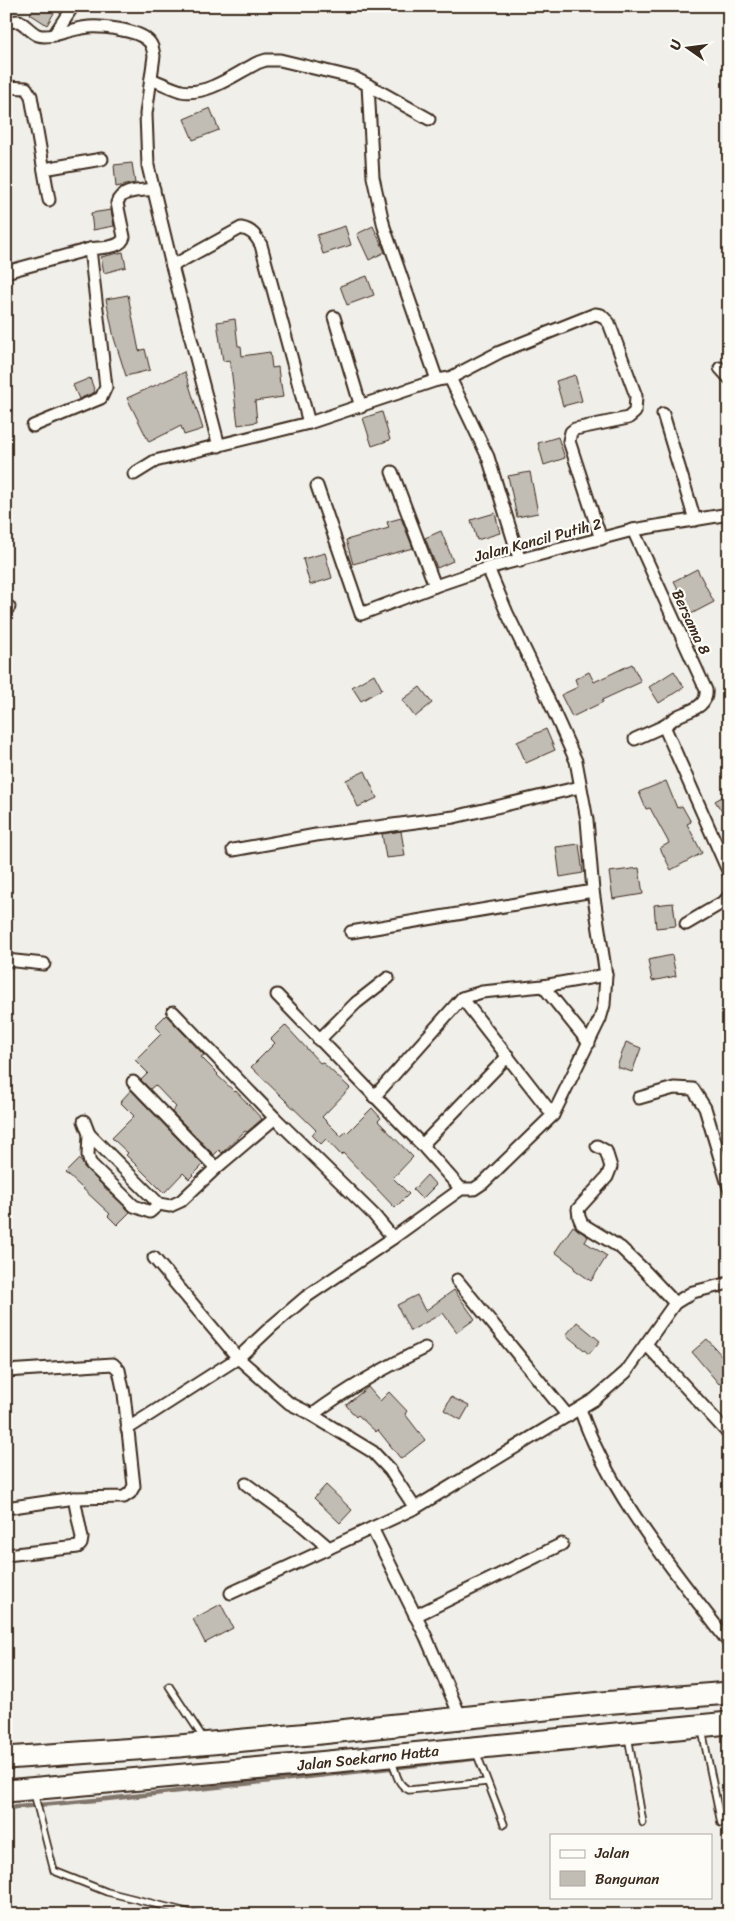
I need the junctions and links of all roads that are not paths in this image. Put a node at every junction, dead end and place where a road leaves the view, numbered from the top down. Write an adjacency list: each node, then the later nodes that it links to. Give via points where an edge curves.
1 (73, 6): 3 (street)
2 (6, 22): 3 (street, via 18,21 37,36)
3 (54, 35): 4 (street, via 89,27 134,33 146,38 153,47)
4 (151, 79): 5 (street, via 179,90 205,90 257,63 280,60 354,78); 10 (street, via 146,114 148,166)
5 (368, 85): 7 (street); 19 (street, via 373,177 384,227)
6 (6, 87): 9 (street, via 26,88 31,96)
7 (429, 119)
8 (102, 159): 9 (street)
9 (44, 169): 11 (street)
10 (154, 189): 12 (street, via 124,193 119,197 117,203 123,242); 13 (street)
11 (49, 200)
12 (90, 249): 14 (street); 23 (street, via 105,393 102,398)
13 (172, 266): 22 (street, via 241,228 256,236); 24 (street)
14 (6, 272)
15 (334, 317): 20 (street)
16 (720, 368): 18 (street)
17 (450, 378): 19 (street); 31 (street, via 500,352 595,314 609,323 636,396 635,412 628,418 575,429 569,441); 32 (street, via 488,457)
18 (729, 378)
19 (437, 380): 20 (street)
20 (361, 407): 22 (street)
21 (663, 414): 29 (street)
22 (309, 423): 24 (street)
23 (33, 426)
24 (219, 446): 26 (street, via 155,461)
25 (392, 472): 34 (street)
26 (134, 474)
27 (317, 486): 34 (street, Jalan Kancil Putih 2, via 361,614)
28 (729, 514): 29 (street, Jalan Kancil Putih 2)
29 (695, 520): 30 (street, Jalan Kancil Putih 2)
30 (633, 530): 31 (street, Jalan Kancil Putih 2); 35 (street, Bersama 8, via 707,695 698,708)
31 (601, 539): 32 (street, Jalan Kancil Putih 2)
32 (520, 561): 33 (street, Jalan Kancil Putih 2)
33 (488, 568): 34 (street, Jalan Kancil Putih 2); 37 (street, via 576,761)
34 (435, 586)
35 (664, 726): 36 (street); 39 (street)
36 (635, 739)
37 (580, 787): 38 (street, via 454,817 316,835); 40 (street, via 587,820)
38 (233, 850)
39 (729, 873)
40 (593, 891): 43 (street); 46 (street)
41 (729, 896): 42 (street)
42 (686, 924)
43 (351, 932)
44 (6, 960): 45 (street)
45 (44, 964)
46 (606, 975): 48 (street); 53 (street, via 604,1005)
47 (388, 978): 52 (street, via 356,1003)
48 (543, 986): 50 (street, via 482,992); 53 (street)
49 (277, 995): 52 (street)
50 (462, 998): 54 (street); 56 (street)
51 (173, 1012): 59 (street)
52 (319, 1040): 56 (street)
53 (589, 1043): 58 (street)
54 (508, 1056): 58 (street); 62 (street)
55 (133, 1082): 64 (street)
56 (374, 1097): 62 (street)
57 (639, 1098): 65 (street, via 674,1088 692,1089 705,1108)
58 (552, 1115): 66 (street, via 482,1183 474,1189)
59 (275, 1118): 64 (street); 68 (street, via 374,1215)
60 (84, 1121): 61 (street)
61 (89, 1134): 67 (street); 67 (street, via 90,1163 134,1206 150,1212)
62 (422, 1145): 66 (street)
63 (597, 1146): 72 (street, via 606,1151 611,1167 607,1177 578,1209 582,1224 621,1248)
64 (216, 1168): 67 (street, via 181,1201 170,1206)
65 (729, 1188)
66 (461, 1189): 68 (street)
67 (158, 1204)
68 (393, 1238): 75 (street, via 306,1297)
69 (154, 1258): 75 (street)
70 (457, 1280): 79 (street)
71 (729, 1283): 72 (street, via 693,1292)
72 (675, 1303): 73 (street)
73 (646, 1344): 77 (street, via 626,1372); 81 (street)
74 (425, 1348): 78 (street, via 393,1363)
75 (238, 1358): 78 (street, via 289,1403); 80 (street)
76 (6, 1371): 80 (street, via 113,1364 120,1370)
77 (580, 1409): 79 (street); 92 (street, via 608,1475)
78 (312, 1415): 85 (street, via 373,1452 390,1470)
79 (568, 1416): 85 (street)
80 (127, 1429): 83 (street, via 134,1476 130,1494 124,1497)
81 (725, 1430)
82 (246, 1484): 88 (street)
83 (74, 1498): 84 (street); 89 (street, via 82,1538 78,1547)
84 (6, 1508)
85 (415, 1508): 86 (street)
86 (372, 1528): 88 (street); 91 (street)
87 (562, 1544): 91 (street)
88 (329, 1548): 90 (street)
89 (6, 1555)
90 (231, 1593)
91 (416, 1616): 95 (street)
92 (729, 1643)
93 (169, 1686): 99 (lane)
94 (729, 1693): 95 (highway, Jalan Soekarno Hatta)
95 (461, 1718): 99 (highway, Jalan Soekarno Hatta)
96 (729, 1722): 97 (highway, Jalan Soekarno Hatta)
97 (701, 1726): 98 (highway, Jalan Soekarno Hatta); 106 (lane)
98 (629, 1740): 100 (highway, Jalan Soekarno Hatta); 108 (lane)
99 (207, 1743): 102 (highway, Jalan Soekarno Hatta)
100 (475, 1747): 101 (highway, Jalan Soekarno Hatta); 103 (lane)
101 (390, 1756): 103 (lane, via 399,1782 409,1790); 105 (highway, Jalan Soekarno Hatta)
102 (6, 1758)
103 (487, 1782): 107 (lane)
104 (6, 1791): 105 (highway, Jalan Soekarno Hatta)
105 (34, 1793): 109 (lane, via 54,1871 107,1892)
106 (721, 1823)
107 (504, 1824)
108 (642, 1824)
109 (199, 1915)

